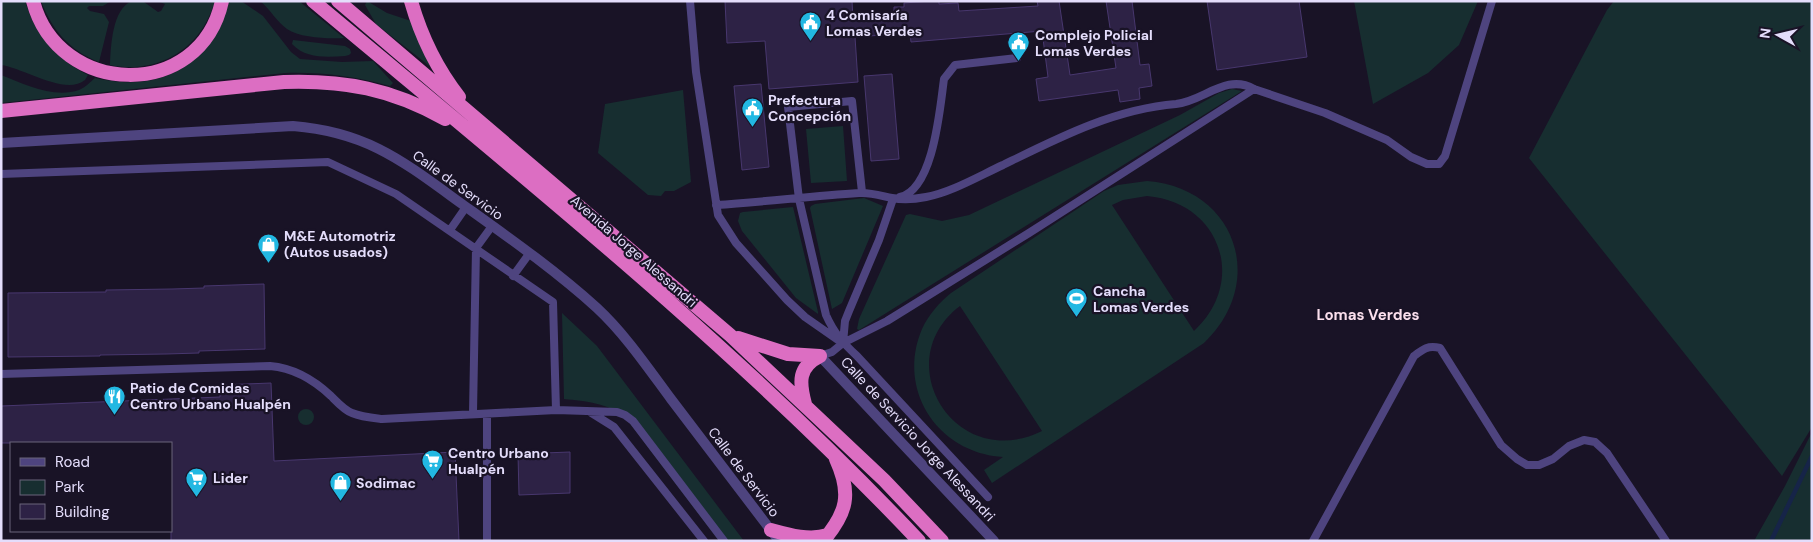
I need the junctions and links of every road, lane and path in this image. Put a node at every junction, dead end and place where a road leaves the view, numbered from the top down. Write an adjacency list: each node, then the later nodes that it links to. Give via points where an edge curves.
1 (33, 1): 2 (highway, via 49,34 76,60 100,72 135,76 167,68 188,56 210,31)
2 (222, 1)
3 (313, 1): 12 (highway, Avenida Jorge Alessandri)
4 (338, 1): 11 (highway, Avenida Jorge Alessandri)
5 (411, 1): 11 (highway, via 420,29 436,60 454,91)
6 (690, 1): 18 (lane, via 696,72)
7 (1492, 1): 9 (lane, via 1445,156 1439,164 1427,164 1388,140 1325,113)
8 (1017, 58): 17 (lane, via 955,65 949,70 944,78 935,141 925,171 915,188)
9 (1254, 89): 17 (lane, via 1235,83 1185,102 1141,108 1068,133 964,183 927,197); 26 (lane, via 887,321)
10 (1, 110): 12 (highway, via 284,82 326,81 365,87 401,98)
11 (474, 115): 25 (highway, Avenida Jorge Alessandri)
12 (475, 137): 34 (highway, Avenida Jorge Alessandri, via 718,345)
13 (1, 143): 19 (street, Calle de Servicio, via 277,126 312,128 347,135 381,149)
14 (1, 174): 21 (lane, via 328,162 396,194)
15 (862, 192): 16 (lane); 16 (lane, via 852,101 788,107); 17 (lane)
16 (799, 199): 18 (lane); 26 (lane, via 826,316)
17 (893, 199): 26 (lane, via 849,311)
18 (716, 205): 26 (lane, via 718,215 736,243 787,300 805,318)
19 (466, 207): 20 (street, Calle de Servicio); 21 (lane)
20 (492, 226): 22 (lane); 23 (street, Calle de Servicio)
21 (450, 230): 22 (lane)
22 (476, 248): 24 (lane); 32 (lane)
23 (529, 254): 24 (lane); 36 (street, Calle de Servicio, via 614,326)
24 (514, 276): 30 (lane, via 553,302)
25 (730, 334): 27 (highway, via 774,350); 29 (highway, Avenida Jorge Alessandri)
26 (842, 343): 27 (lane, via 832,352); 35 (lane)
27 (820, 356): 29 (highway, via 808,364 802,374); 43 (street, Calle de Servicio Jorge Alessandri)
28 (1, 374): 32 (lane, via 283,367 301,374 351,413 382,419)
29 (805, 404): 42 (highway, Avenida Jorge Alessandri)
30 (556, 410): 31 (lane); 33 (lane)
31 (590, 412): 39 (lane, via 614,428); 40 (lane, via 617,412 633,421)
32 (474, 413): 33 (lane)
33 (487, 414): 38 (lane)
34 (832, 452): 37 (highway, via 843,480 845,503 839,521); 41 (highway, Avenida Jorge Alessandri)
35 (988, 496)
36 (775, 535): 37 (highway)
37 (826, 538)
38 (486, 541)
39 (704, 541)
40 (724, 541)
41 (919, 541)
42 (942, 541)
43 (994, 541)
44 (1313, 541): 45 (lane, via 1414,356 1432,346 1440,348 1501,445 1517,459 1527,465 1539,465 1569,446 1584,440 1594,442 1608,453)
45 (1666, 541)

